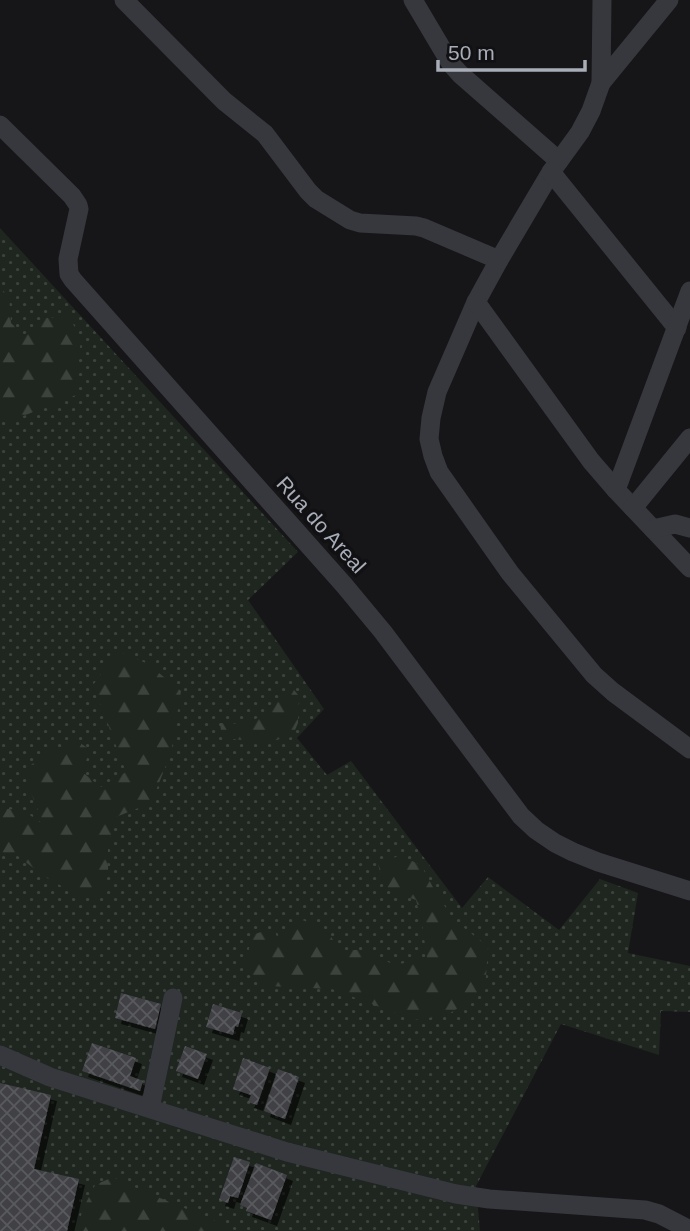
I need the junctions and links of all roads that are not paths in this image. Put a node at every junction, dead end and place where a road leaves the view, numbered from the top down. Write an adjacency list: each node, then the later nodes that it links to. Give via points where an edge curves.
1 (124, 0): 8 (street, via 224,101 260,128 308,191 325,205 360,223 424,228)
2 (413, 0): 7 (street, via 455,69)
3 (602, 0): 5 (street)
4 (669, 0): 5 (street)
5 (601, 83): 7 (street, via 586,122)
6 (0, 125): 19 (street, Rua do Areal, via 78,205 68,259 73,280 344,585 521,816 573,852)
7 (555, 167): 8 (street); 11 (street)
8 (499, 260): 10 (street)
9 (690, 291): 11 (street)
10 (476, 302): 13 (street); 18 (street, via 437,392 431,418 429,439 439,472 510,573 594,675)
11 (677, 328): 13 (street)
12 (690, 438): 14 (street)
13 (615, 490): 14 (street)
14 (633, 508): 16 (street)
15 (690, 528): 16 (street, via 676,524)
16 (653, 529): 17 (street)
17 (690, 568)
18 (690, 749)
19 (690, 891)
20 (173, 998): 22 (street)
21 (0, 1055): 22 (street, via 50,1077)
22 (150, 1108): 23 (street, via 287,1152 456,1194 645,1210)
23 (690, 1230)

